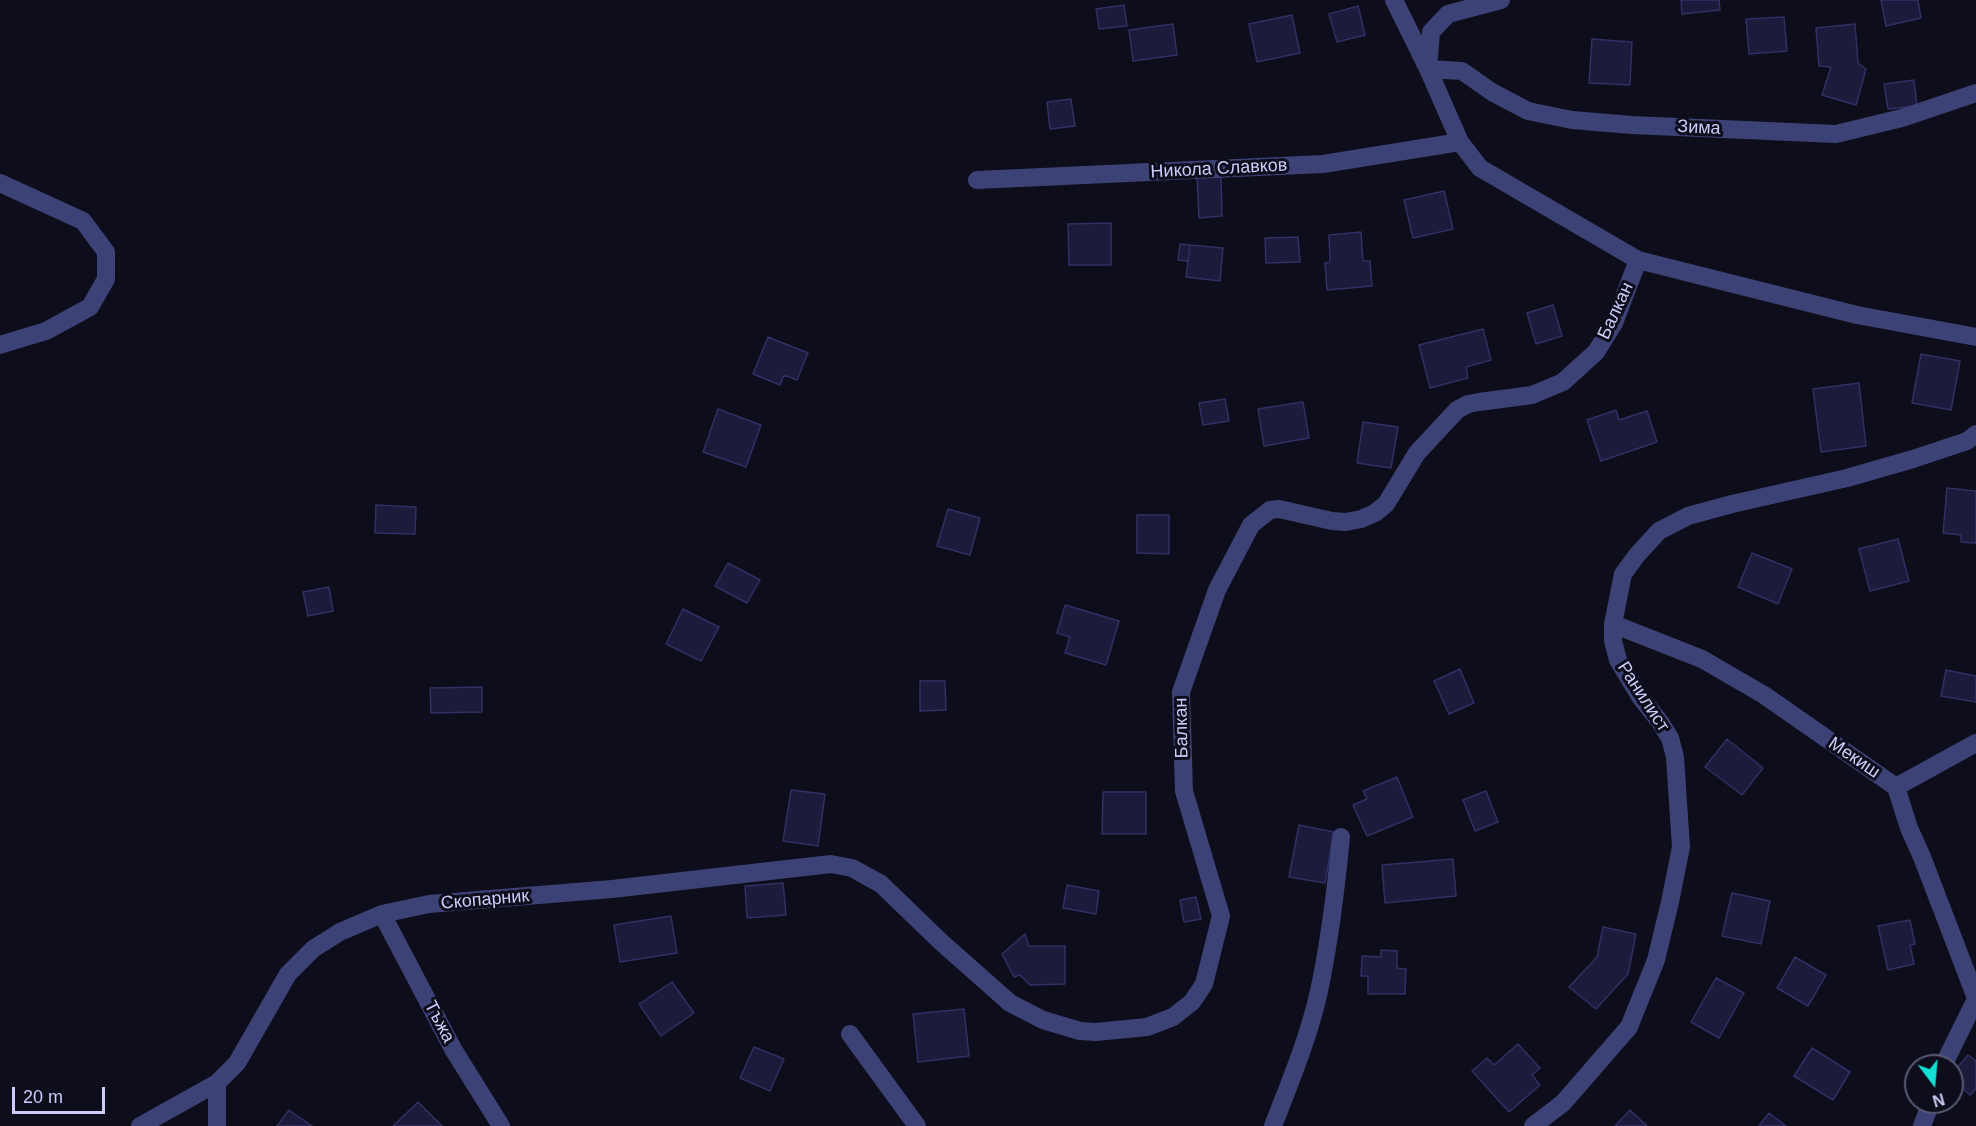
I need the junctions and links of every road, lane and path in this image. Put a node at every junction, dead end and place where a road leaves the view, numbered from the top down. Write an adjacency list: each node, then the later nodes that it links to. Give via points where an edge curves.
1 (1394, 0): 3 (street)
2 (1501, 0): 3 (street, via 1448,14 1431,32)
3 (1428, 69): 4 (street, Зима, via 1462,71 1528,111 1572,120 1836,134 1902,118); 5 (street)
4 (1976, 93)
5 (1460, 142): 6 (street, Никола Славков, via 1323,164); 8 (street, via 1480,168)
6 (977, 180)
7 (0, 183): 10 (street, via 83,221 106,252 106,279 90,307 46,331)
8 (1638, 260): 9 (street, via 1857,315); 16 (street, Балкан, via 1614,323 1596,352 1563,382 1532,395 1479,402 1457,410 1417,453 1386,504 1375,513 1346,522 1279,509 1270,510 1251,525 1217,590 1181,692 1184,791 1221,916 1204,984 1192,1002 1173,1017 1147,1027 1080,1031 1043,1020 1010,1003)
9 (1976, 337)
10 (0, 345)
11 (1976, 434): 12 (street, Ранилист, via 1967,441 1847,478 1688,516 1659,531 1623,574)
12 (1613, 624): 14 (street, Мекиш, via 1710,664 1764,695); 27 (street, Ранилист, via 1618,660 1670,738 1675,757 1681,847 1656,960 1629,1027 1563,1103)
13 (1976, 742): 14 (street)
14 (1896, 787): 18 (street, Мекиш)
15 (1341, 837): 26 (street, via 1332,926 1318,994 1296,1069)
16 (871, 878): 17 (street, Скопарник, via 852,868 831,864 612,889 429,904)
17 (382, 914): 21 (street, Скопарник, via 340,932 314,949 288,974 237,1063); 24 (street, Тъжа, via 453,1049)
18 (1976, 999): 20 (street)
19 (850, 1034): 25 (street)
20 (1949, 1054)
21 (217, 1083): 22 (street, Скопарник); 23 (street)
22 (140, 1126)
23 (218, 1126)
24 (501, 1126)
25 (917, 1126)
26 (1273, 1126)
27 (1533, 1126)

